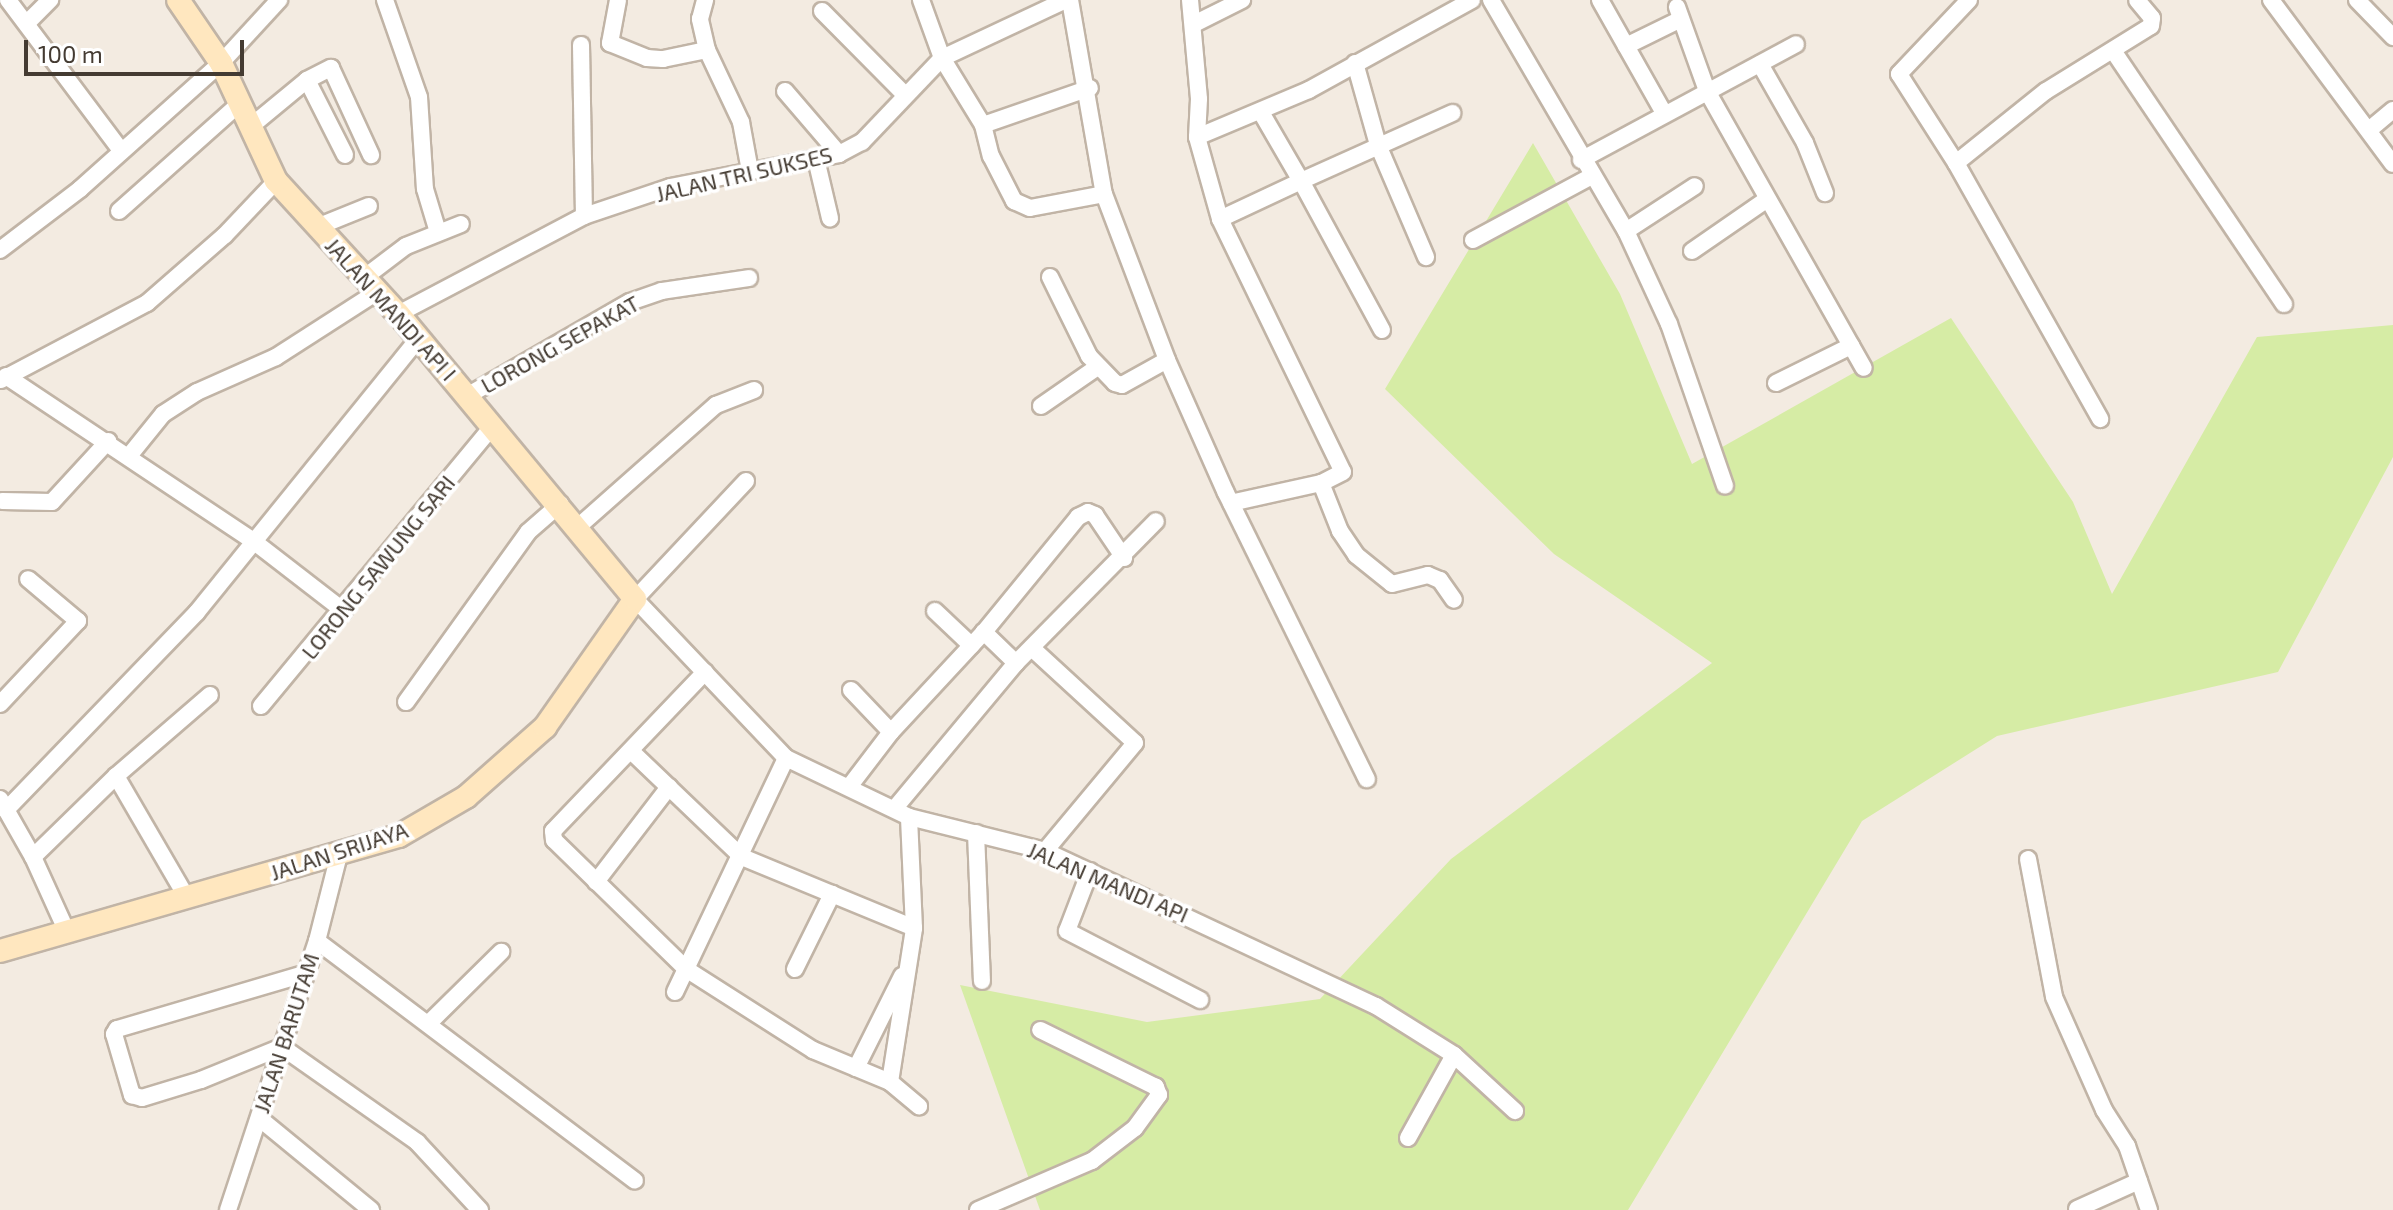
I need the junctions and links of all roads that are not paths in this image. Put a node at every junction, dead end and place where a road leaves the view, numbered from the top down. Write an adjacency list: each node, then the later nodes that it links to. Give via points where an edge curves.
1 (8, 0): 21 (street)
2 (50, 0): 21 (street)
3 (178, 0): 30 (street, JALAN MANDI API I)
4 (279, 0): 30 (street)
5 (385, 0): 72 (street, via 419,97 425,189)
6 (618, 0): 27 (street, via 611,44 647,58)
7 (705, 0): 27 (street, via 700,19)
8 (921, 0): 29 (street)
9 (1068, 0): 29 (street, JALAN TRI SUKSES); 34 (street)
10 (1190, 0): 22 (street)
11 (1242, 0): 22 (street)
12 (1472, 0): 31 (street)
13 (1491, 0): 53 (street)
14 (1600, 0): 26 (street)
15 (1969, 0): 54 (street, via 1899,69)
16 (2137, 0): 28 (street, via 2152,23)
17 (2271, 0): 45 (street)
18 (2357, 0): 23 (street)
19 (1679, 6): 26 (street); 36 (street)
20 (822, 11): 37 (street)
21 (27, 23): 48 (street)
22 (1194, 24): 46 (street)
23 (2393, 37)
24 (1796, 44): 32 (street)
25 (581, 45): 66 (street)
26 (1626, 46): 41 (street)
27 (707, 50): 56 (street, via 741,122)
28 (2114, 52): 54 (street, via 2046,91); 80 (street)
29 (942, 58): 37 (street, JALAN TRI SUKSES); 43 (street)
30 (221, 63): 38 (street, JALAN MANDI API I); 48 (street)
31 (1355, 63): 42 (street); 47 (street)
32 (1760, 64): 36 (street); 61 (street, via 1805,143)
33 (307, 80): 44 (street); 50 (street); 51 (street, via 332,68)
34 (1090, 88): 43 (street); 62 (street)
35 (785, 91): 49 (street)
36 (1707, 91): 41 (street); 63 (street)
37 (905, 95): 49 (street, JALAN TRI SUKSES, via 862,142)
38 (239, 104): 44 (street, JALAN MANDI API I); 65 (street)
39 (2393, 110): 45 (street)
40 (1452, 113): 47 (street)
41 (1664, 113): 53 (street)
42 (1262, 114): 46 (street); 59 (street)
43 (983, 125): 62 (street, via 991,156 1014,201 1030,208)
44 (250, 127): 58 (street, JALAN MANDI API I)
45 (2369, 130): 55 (street)
46 (1197, 137): 68 (street)
47 (1378, 145): 59 (street); 76 (street)
48 (120, 149): 74 (street, via 80,189)
49 (839, 154): 52 (street, JALAN TRI SUKSES)
50 (345, 155)
51 (371, 155)
52 (816, 159): 56 (street, JALAN TRI SUKSES); 67 (street)
53 (1581, 160): 57 (street)
54 (1956, 163): 93 (street)
55 (2393, 164)
56 (750, 171): 66 (street, JALAN TRI SUKSES, via 670,187)
57 (1592, 176): 71 (street); 73 (street)
58 (276, 181): 70 (street, JALAN MANDI API I); 88 (street, via 225,235 147,303)
59 (1301, 181): 68 (street); 82 (street)
60 (1695, 186): 71 (street)
61 (1825, 193)
62 (1104, 194): 85 (street)
63 (1766, 200): 75 (street); 84 (street)
64 (369, 206): 70 (street)
65 (119, 211)
66 (584, 216): 81 (street, JALAN TRI SUKSES)
67 (830, 218)
68 (1220, 219): 98 (street, via 1343,470)
69 (461, 224): 72 (street)
70 (317, 227): 79 (street, JALAN MANDI API I)
71 (1626, 231): 99 (street, via 1669,324)
72 (438, 232): 79 (street, via 389,257)
73 (1473, 240)
74 (0, 250)
75 (1692, 251)
76 (1426, 257)
77 (1050, 277): 86 (street)
78 (749, 278): 91 (street, LORONG SEPAKAT, via 662,291 630,302)
79 (371, 284): 81 (street, JALAN MANDI API I); 96 (street, via 276,357 197,392 163,414)
80 (2284, 304)
81 (398, 314): 83 (street, JALAN MANDI API I)
82 (1382, 330)
83 (418, 339): 91 (street, JALAN MANDI API I); 105 (street)
84 (1851, 346): 87 (street); 89 (street)
85 (1167, 360): 86 (street, via 1122,385); 101 (street)
86 (1096, 368): 92 (street)
87 (1864, 368)
88 (3, 378): 95 (street)
89 (1776, 383)
90 (754, 390): 104 (street, via 716,405)
91 (467, 396): 94 (street, JALAN MANDI API I)
92 (1041, 406)
93 (2100, 419)
94 (493, 426): 102 (street, JALAN MANDI API I); 110 (street, LORONG SAWUNG SARI)
95 (108, 441): 96 (street); 100 (street, via 52,502)
96 (129, 456): 105 (street)
97 (746, 481): 108 (street)
98 (1321, 483): 101 (street); 109 (street, via 1356,555 1392,584 1428,575 1440,580)
99 (1725, 486)
100 (2, 501)
101 (1231, 503): 126 (street)
102 (560, 504): 104 (street, JALAN MANDI API I); 119 (street, via 528,532)
103 (1156, 521): 106 (street)
104 (579, 526): 108 (street, JALAN MANDI API I)
105 (252, 540): 110 (street); 129 (street, via 197,612)
106 (1124, 558): 112 (street, via 1088,512); 114 (street)
107 (28, 579): 120 (street, via 78,621)
108 (635, 599): 116 (street, JALAN MANDI API); 133 (street, JALAN SRIJAYA, via 545,727 500,772 399,836)
109 (1454, 600)
110 (344, 611): 121 (street, LORONG SAWUNG SARI)
111 (935, 611): 113 (street)
112 (984, 632): 113 (street); 115 (street)
113 (971, 645): 122 (street)
114 (1034, 650): 115 (street); 132 (street, via 1135,743)
115 (1016, 663): 130 (street)
116 (705, 672): 123 (street); 124 (street, JALAN MANDI API)
117 (851, 690): 122 (street)
118 (210, 695): 125 (street)
119 (406, 702)
120 (0, 704)
121 (261, 706)
122 (891, 732): 128 (street)
123 (631, 751): 127 (street); 138 (street, via 553,831 554,840)
124 (786, 758): 128 (street, JALAN MANDI API); 135 (street)
125 (116, 776): 134 (street); 140 (street)
126 (1367, 779)
127 (669, 787): 135 (street); 138 (street)
128 (849, 787): 130 (street, JALAN MANDI API)
129 (3, 804): 134 (street)
130 (902, 813): 131 (street, JALAN MANDI API); 141 (street)
131 (976, 833): 132 (street, JALAN MANDI API); 150 (street)
132 (1045, 851): 137 (street, JALAN MANDI API)
133 (339, 855): 140 (street, JALAN SRIJAYA); 143 (street, JALAN BARUTAM)
134 (33, 857): 142 (street)
135 (742, 857): 139 (street); 147 (street)
136 (2028, 859): 164 (street, via 2054,997)
137 (1090, 871): 152 (street, via 1067,931); 156 (street, JALAN MANDI API, via 1376,1006)
138 (596, 882): 147 (street)
139 (832, 894): 141 (street); 148 (street)
140 (187, 898): 142 (street, JALAN SRIJAYA)
141 (914, 928): 146 (street)
142 (67, 932): 144 (street, JALAN SRIJAYA)
143 (317, 941): 149 (street, JALAN BARUTAM); 153 (street)
144 (0, 951)
145 (501, 952): 153 (street)
146 (909, 963): 157 (street); 158 (street)
147 (686, 969): 151 (street); 157 (street, via 813,1050)
148 (795, 969)
149 (304, 974): 155 (street, JALAN BARUTAM); 155 (street, via 114,1034 137,1097 201,1080)
150 (982, 981)
151 (675, 992)
152 (1200, 1000)
153 (428, 1024): 163 (street)
154 (1040, 1030): 169 (street, via 1160,1092 1117,1144)
155 (282, 1047): 161 (street, JALAN BARUTAM); 168 (street, via 417,1142)
156 (1454, 1055): 160 (street, JALAN MANDI API); 162 (street)
157 (856, 1068): 158 (street)
158 (890, 1082): 159 (street)
159 (919, 1106)
160 (1515, 1111)
161 (259, 1118): 166 (street, JALAN BARUTAM); 167 (street)
162 (1408, 1138)
163 (635, 1181)
164 (2139, 1181): 165 (street); 170 (street)
165 (2077, 1209)
166 (228, 1210)
167 (371, 1210)
168 (480, 1210)
169 (978, 1210)
170 (2149, 1210)

